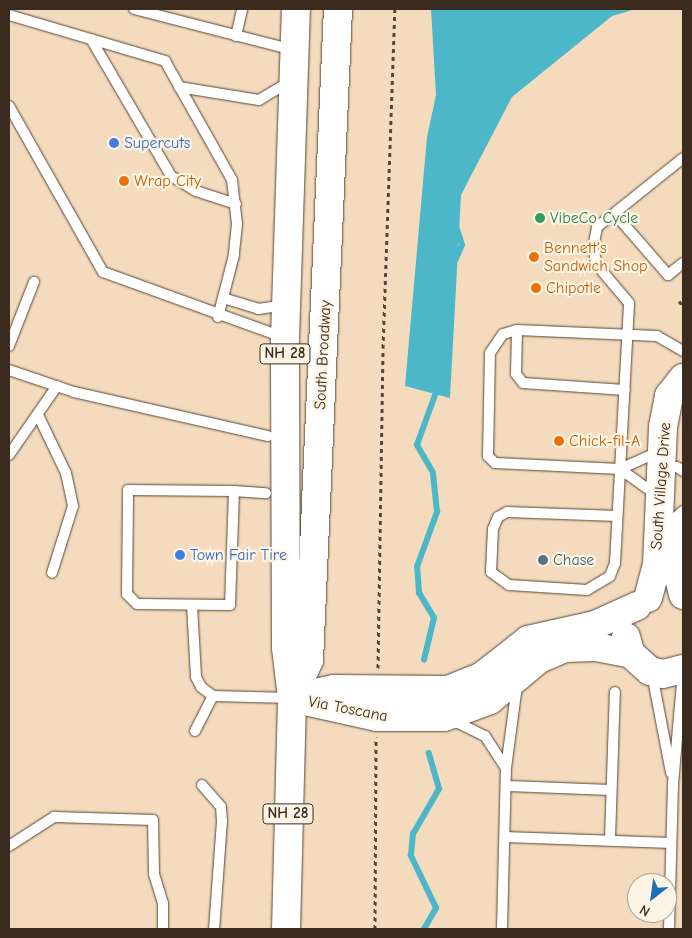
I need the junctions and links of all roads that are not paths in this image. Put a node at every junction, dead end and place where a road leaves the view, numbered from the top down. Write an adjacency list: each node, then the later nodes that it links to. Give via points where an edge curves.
1 (134, 9): 6 (lane)
2 (242, 9): 6 (lane)
3 (296, 9): 8 (main road, South Broadway / NH 28)
4 (340, 12): 48 (main road, South Broadway / NH 28, via 309,660)
5 (9, 15): 7 (lane)
6 (236, 36): 8 (lane)
7 (91, 39): 9 (lane, via 165,60); 12 (lane, via 171,176 196,191)
8 (295, 64): 9 (lane, via 259,100); 17 (main road, South Broadway / NH 28)
9 (179, 87): 12 (lane, via 226,167)
10 (9, 106): 18 (lane, via 103,272)
11 (683, 158): 13 (lane)
12 (236, 204): 16 (lane, via 234,255)
13 (615, 214): 14 (lane, via 668,275); 20 (lane, via 597,227 593,248 597,265 629,304)
14 (683, 263)
15 (34, 282): 22 (lane)
16 (223, 298): 17 (lane, via 258,309); 18 (lane)
17 (286, 305): 21 (main road, South Broadway / NH 28)
18 (218, 317): 21 (lane)
19 (518, 330): 20 (lane); 27 (lane, via 516,374 529,385); 33 (lane, via 502,334 490,353 488,456 495,463)
20 (627, 334): 23 (lane, via 668,339); 27 (lane)
21 (284, 338): 48 (main road, South Broadway / NH 28, via 286,648)
22 (9, 346)
23 (683, 351)
24 (9, 370): 26 (lane)
25 (683, 378): 32 (main road, South Village Drive, via 669,396)
26 (57, 386): 29 (lane); 30 (lane, via 215,427)
27 (624, 390): 33 (lane)
28 (683, 398): 32 (main road, South Village Drive)
29 (39, 417): 31 (lane); 39 (lane, via 66,473 73,506)
30 (268, 436)
31 (9, 455)
32 (674, 462): 33 (lane); 36 (main road, South Village Drive); 37 (main road, South Village Drive)
33 (620, 469): 36 (lane); 38 (lane)
34 (234, 491): 35 (lane); 42 (lane, via 230,605); 42 (lane, via 128,490 127,594 137,604)
35 (266, 493)
36 (658, 497): 41 (main road, South Village Drive, via 656,565)
37 (679, 515): 40 (main road, South Village Drive, via 676,566)
38 (617, 516): 38 (lane, via 507,512 498,517 494,529 491,572 509,585 594,587 610,576)
39 (52, 573)
40 (683, 597): 41 (main road, Via Toscana, via 660,594)
41 (642, 602): 43 (main road, South Village Drive, via 626,629); 48 (main road, Via Toscana, via 595,625 528,640 481,677 448,690 334,689)
42 (192, 605): 47 (lane, via 196,677)
43 (640, 663): 44 (main road, Via Toscana, via 663,674); 45 (main road, Via Toscana, via 596,647 564,648 540,659); 52 (lane)
44 (683, 670): 52 (lane)
45 (518, 680): 49 (main road, Via Toscana, via 490,700); 51 (lane)
46 (615, 692): 55 (lane)
47 (213, 696): 48 (lane); 50 (lane)
48 (292, 698): 49 (main road, Via Toscana, via 377,718); 62 (main road, South Broadway / NH 28)
49 (444, 717): 51 (lane, via 485,736)
50 (195, 731)
51 (506, 768): 54 (lane)
52 (673, 784): 58 (lane)
53 (202, 785): 61 (lane, via 221,807)
54 (508, 786): 55 (lane); 56 (lane)
55 (611, 790): 57 (lane)
56 (505, 837): 57 (lane); 63 (lane)
57 (610, 839): 58 (lane)
58 (671, 843): 64 (lane)
59 (9, 846): 60 (lane, via 54,817 153,820 154,874 163,903)
60 (163, 929)
61 (214, 929)
62 (286, 929)
63 (502, 929)
64 (669, 929)

